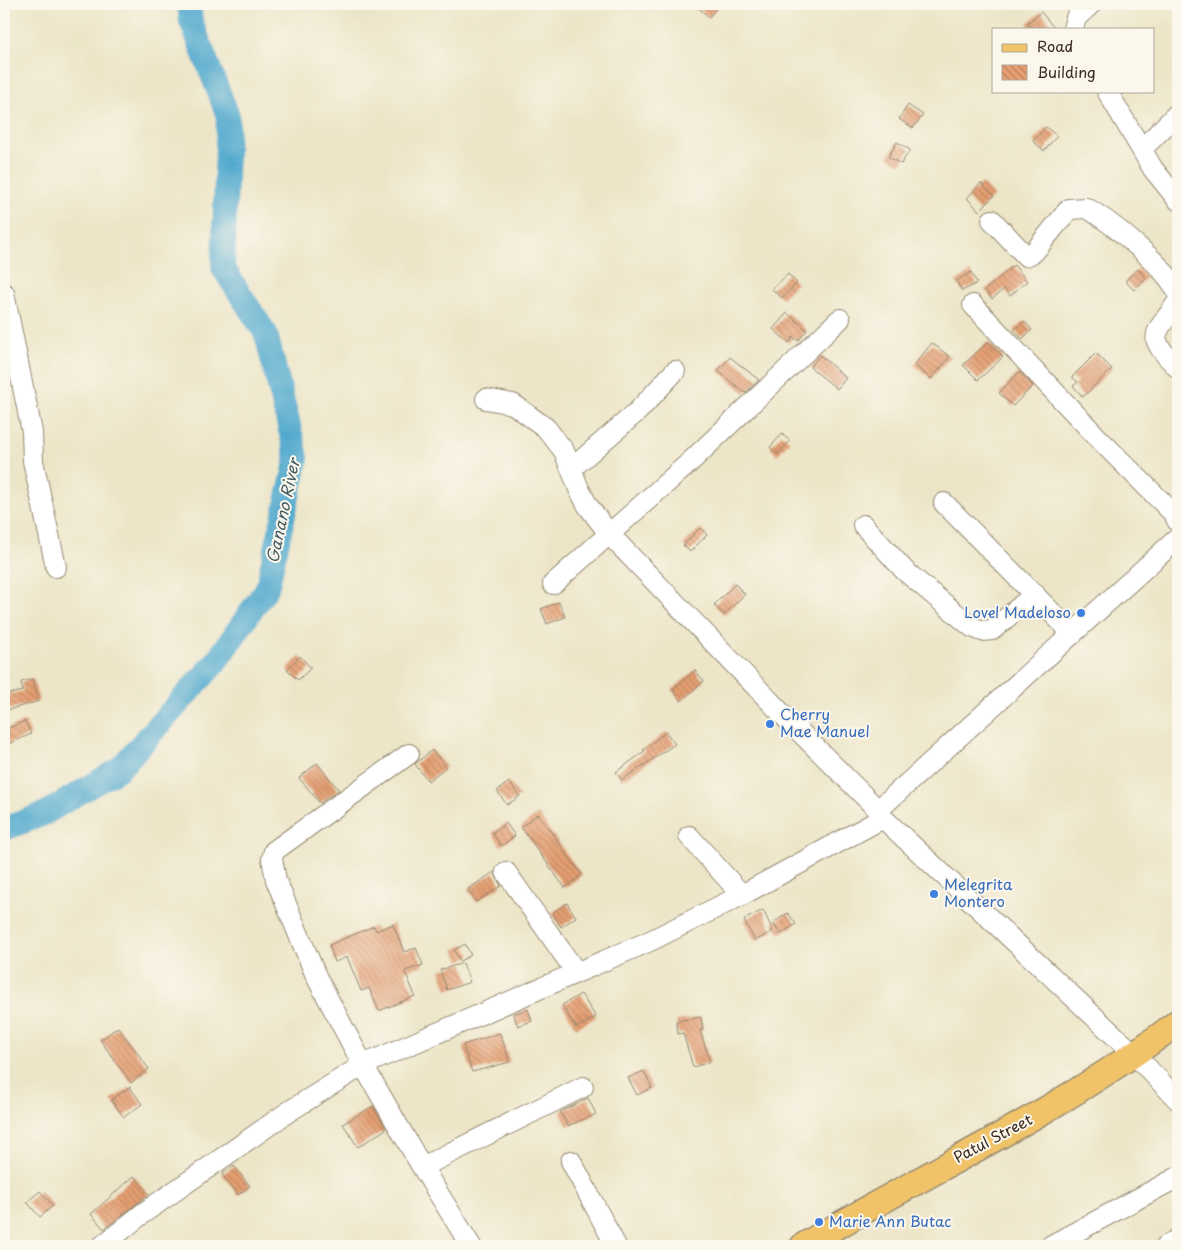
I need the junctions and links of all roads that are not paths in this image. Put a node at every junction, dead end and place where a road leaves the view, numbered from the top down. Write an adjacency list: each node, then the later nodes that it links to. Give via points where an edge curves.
1 (1091, 4): 2 (street, via 1076,18)
2 (1073, 28)
3 (1108, 92): 5 (street)
4 (1178, 113): 5 (street)
5 (1142, 149): 6 (street, via 1153,169)
6 (1178, 200)
7 (992, 220): 9 (street, via 1026,256 1034,252 1069,209 1086,208 1149,256 1174,285)
8 (4, 293): 13 (street)
9 (1178, 295)
10 (1178, 301): 14 (street, via 1156,334 1161,351)
11 (973, 305): 21 (street, via 1174,514)
12 (840, 319): 23 (street)
13 (7, 329): 17 (street)
14 (1178, 368)
15 (675, 371): 19 (street, via 638,411)
16 (4, 376): 17 (street)
17 (22, 389): 25 (street, via 32,432 33,461)
18 (486, 399): 19 (street, via 513,404 546,428 564,451)
19 (571, 469): 23 (street, via 588,506)
20 (944, 503): 27 (street)
21 (1178, 522)
22 (863, 525): 27 (street, via 905,572 972,627 992,630)
23 (610, 535): 26 (street); 30 (street)
24 (1178, 538): 28 (street)
25 (56, 567)
26 (554, 584)
27 (1035, 594): 28 (street)
28 (1073, 634): 30 (street)
29 (409, 754): 37 (street, via 274,851 272,859 276,880 316,976)
30 (881, 814): 33 (street); 36 (street)
31 (689, 836): 33 (street)
32 (506, 872): 34 (street)
33 (742, 895): 34 (street, via 650,941)
34 (576, 972): 37 (street)
35 (1178, 1022): 36 (main road, Patul Street)
36 (1135, 1055): 39 (street); 47 (main road, Patul Street, via 1056,1105)
37 (363, 1065): 41 (street); 44 (street, via 272,1122)
38 (583, 1087): 41 (street)
39 (1178, 1100)
40 (571, 1161): 46 (street)
41 (422, 1167): 45 (street)
42 (1178, 1177): 48 (street)
43 (1178, 1239): 49 (street)
44 (102, 1246)
45 (471, 1246)
46 (616, 1246)
47 (805, 1246)
48 (1050, 1246)
49 (1166, 1246)

